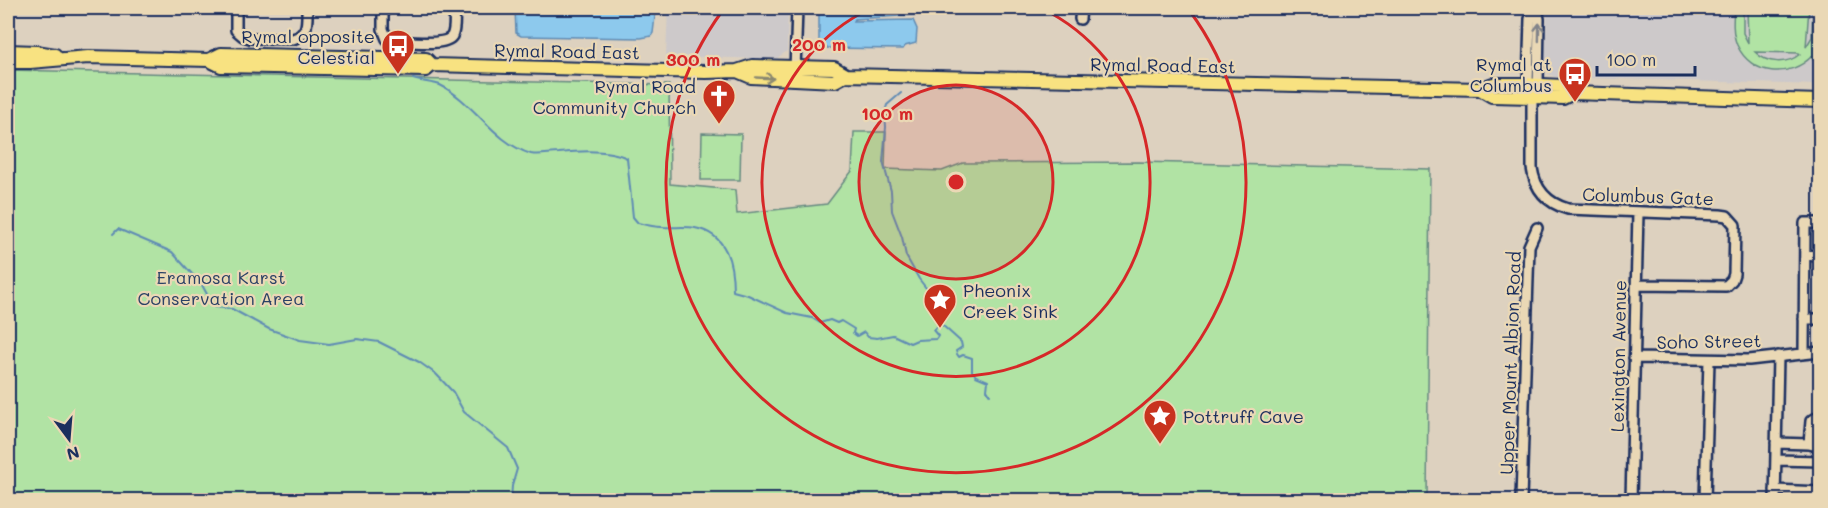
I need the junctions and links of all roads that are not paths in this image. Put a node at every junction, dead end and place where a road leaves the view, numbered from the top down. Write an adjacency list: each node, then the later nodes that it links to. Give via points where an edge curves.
1 (236, 8): 2 (street, via 236,30 243,36 293,39 306,29)
2 (307, 8)
3 (383, 8): 4 (street, via 382,29 387,39 440,42 452,35)
4 (454, 8)
5 (797, 8): 12 (street)
6 (1081, 8): 8 (street)
7 (1535, 8): 13 (street, via 1539,19)
8 (1080, 19)
9 (8, 51): 10 (main road, Rymal Road East)
10 (65, 57): 11 (main road, Rymal Road East); 12 (main road, Rymal Road East, via 209,60 221,66 426,70 432,65 737,71 751,77)
11 (8, 62)
12 (795, 73): 14 (main road, Rymal Road East, via 835,81 846,75)
13 (1533, 85): 14 (main road, Rymal Road East, via 1493,84); 15 (main road, Rymal Road East, via 1563,86); 16 (street)
14 (1480, 90): 16 (main road, Rymal Road East, via 1492,96)
15 (1573, 93): 16 (main road, Rymal Road East, via 1563,98); 17 (main road, Rymal Road East)
16 (1532, 98): 18 (street, Columbus Gate, via 1532,168 1541,193 1568,209)
17 (1821, 101)
18 (1638, 213): 23 (street, Lexington Avenue); 23 (street, Columbus Gate, via 1720,215 1730,219 1736,229 1734,274 1726,286)
19 (1821, 223): 21 (street, via 1805,223)
20 (1537, 228): 39 (street, Upper Mount Albion Road, via 1529,246)
21 (1805, 255): 22 (street); 24 (street)
22 (1821, 256)
23 (1636, 285): 29 (street, Lexington Avenue)
24 (1804, 318): 25 (street); 27 (street)
25 (1821, 319)
26 (1821, 352): 27 (street, Soho Street)
27 (1804, 353): 28 (street, Soho Street)
28 (1778, 356): 30 (street, Soho Street); 32 (street)
29 (1634, 358): 30 (street, Soho Street); 40 (street, Lexington Avenue)
30 (1709, 360): 41 (street)
31 (1821, 416): 33 (street, via 1811,421)
32 (1776, 443): 33 (street); 35 (street)
33 (1809, 444): 34 (street)
34 (1821, 446)
35 (1776, 460): 36 (street); 38 (street)
36 (1821, 461)
37 (1821, 492): 38 (street)
38 (1775, 496)
39 (1521, 501)
40 (1631, 501)
41 (1705, 501)

